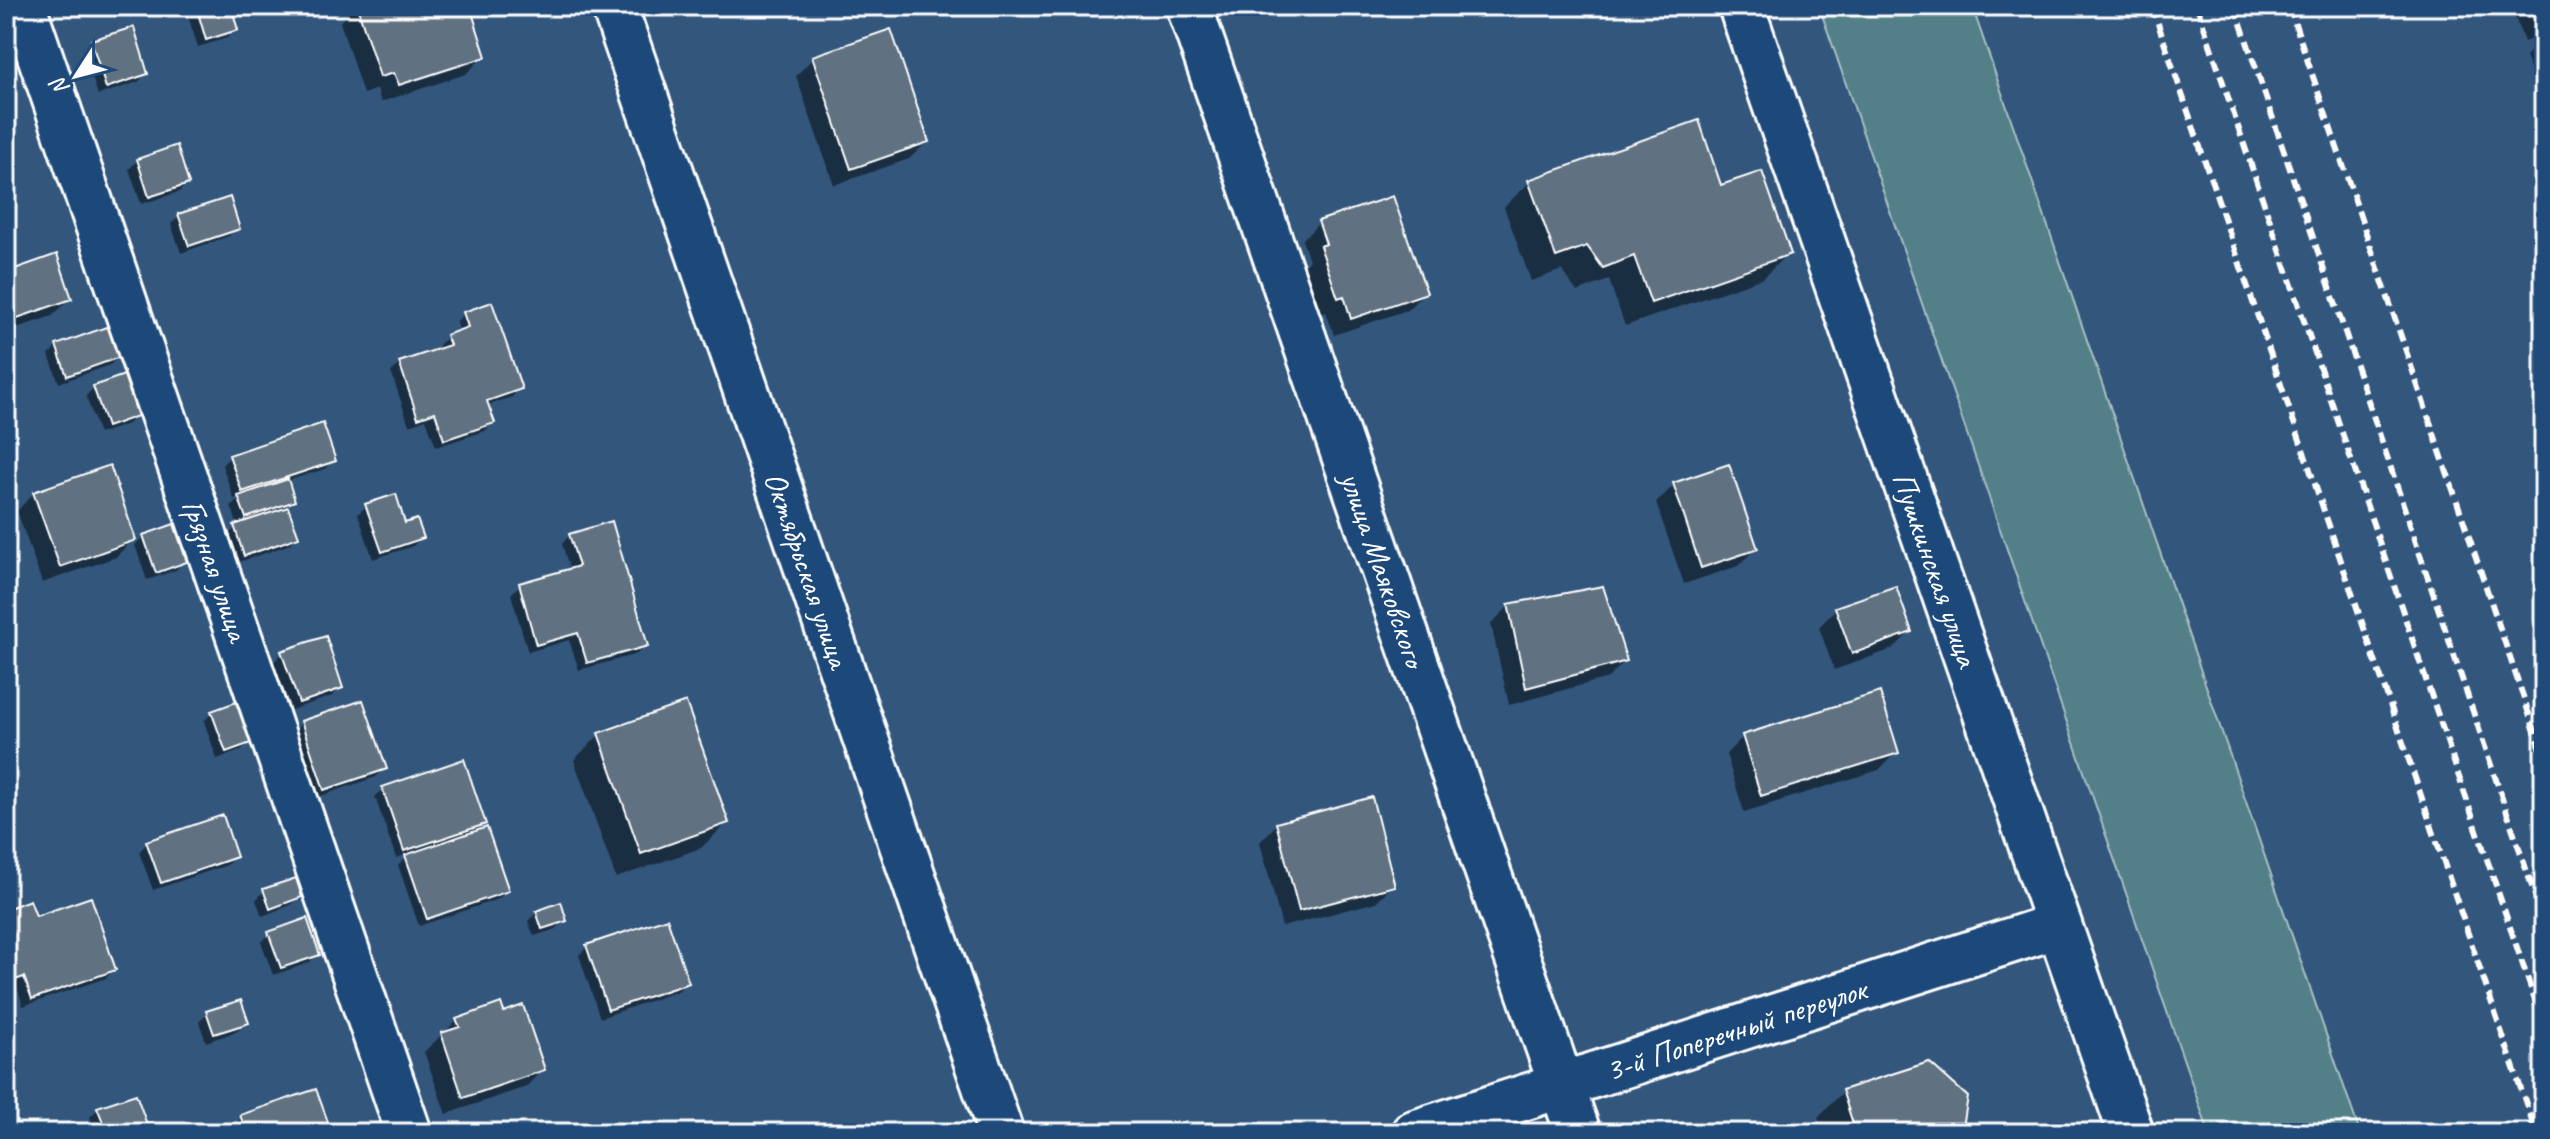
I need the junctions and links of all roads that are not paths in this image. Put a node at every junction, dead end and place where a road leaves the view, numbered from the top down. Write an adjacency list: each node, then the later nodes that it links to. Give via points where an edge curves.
1 (23, 6): 7 (street, Грязная улица)
2 (614, 6): 8 (street, Октябрьская улица)
3 (1189, 6): 6 (street, улица Маяковского)
4 (1741, 6): 5 (street, Пушкинская улица)
5 (2059, 925): 6 (street, 3-й Поперечный переулок); 11 (street, Пушкинская улица)
6 (1561, 1086): 9 (street, 3-й Поперечный переулок); 10 (street, улица Маяковского)
7 (409, 1133)
8 (1001, 1133)
9 (1414, 1133)
10 (1578, 1133)
11 (2131, 1133)

